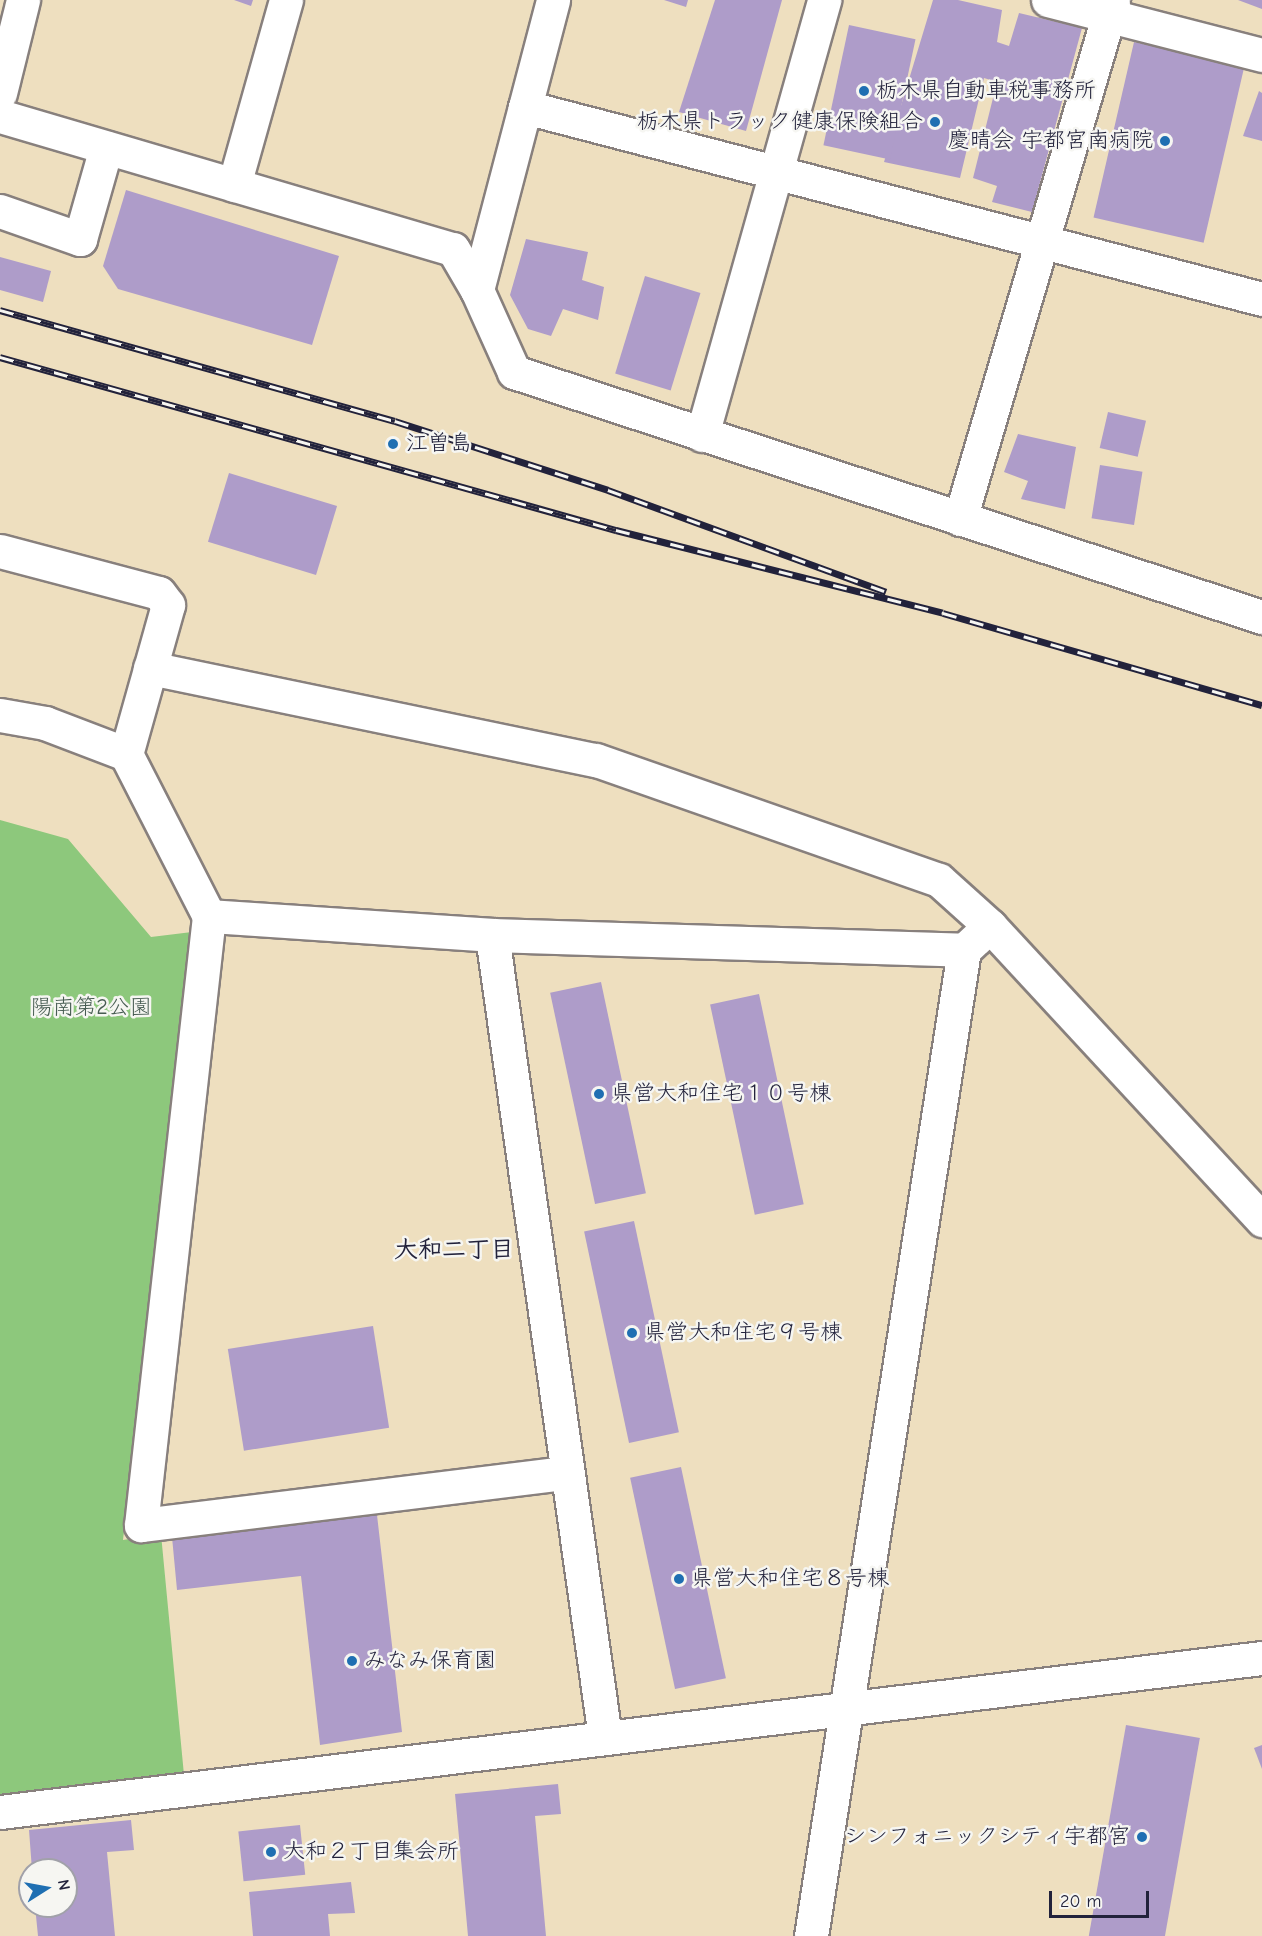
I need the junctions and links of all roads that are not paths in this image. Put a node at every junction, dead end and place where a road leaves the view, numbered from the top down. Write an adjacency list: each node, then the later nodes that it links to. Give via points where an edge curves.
1 (22, 0): 8 (street)
2 (286, 0): 13 (street)
3 (553, 0): 9 (street)
4 (824, 0): 12 (street)
5 (1048, 0): 6 (street)
6 (1111, 8): 7 (street); 15 (street)
7 (1262, 55)
8 (0, 93)
9 (525, 107): 12 (street); 16 (street)
10 (0, 117): 11 (street)
11 (106, 148): 13 (street); 14 (street, via 80,239)
12 (773, 172): 15 (street); 18 (street)
13 (234, 185): 16 (street, via 453,249)
14 (0, 211)
15 (1043, 242): 17 (street); 19 (street)
16 (477, 290): 18 (street, via 514,372)
17 (1262, 299)
18 (702, 435): 19 (street)
19 (960, 519): 21 (street)
20 (0, 551): 22 (street, via 159,593 168,605)
21 (1262, 617)
22 (150, 668): 24 (street); 26 (street, via 596,760 939,880)
23 (0, 715): 24 (street, via 45,723)
24 (126, 754): 25 (street)
25 (209, 916): 27 (street); 30 (street, via 141,1525)
26 (990, 926): 28 (street); 29 (street)
27 (492, 935): 28 (street); 30 (street)
28 (964, 950): 32 (street)
29 (1262, 1220)
30 (567, 1473): 33 (street)
31 (1262, 1658): 32 (street)
32 (847, 1708): 33 (street); 35 (street)
33 (605, 1737): 34 (street)
34 (0, 1812)
35 (811, 1936)

